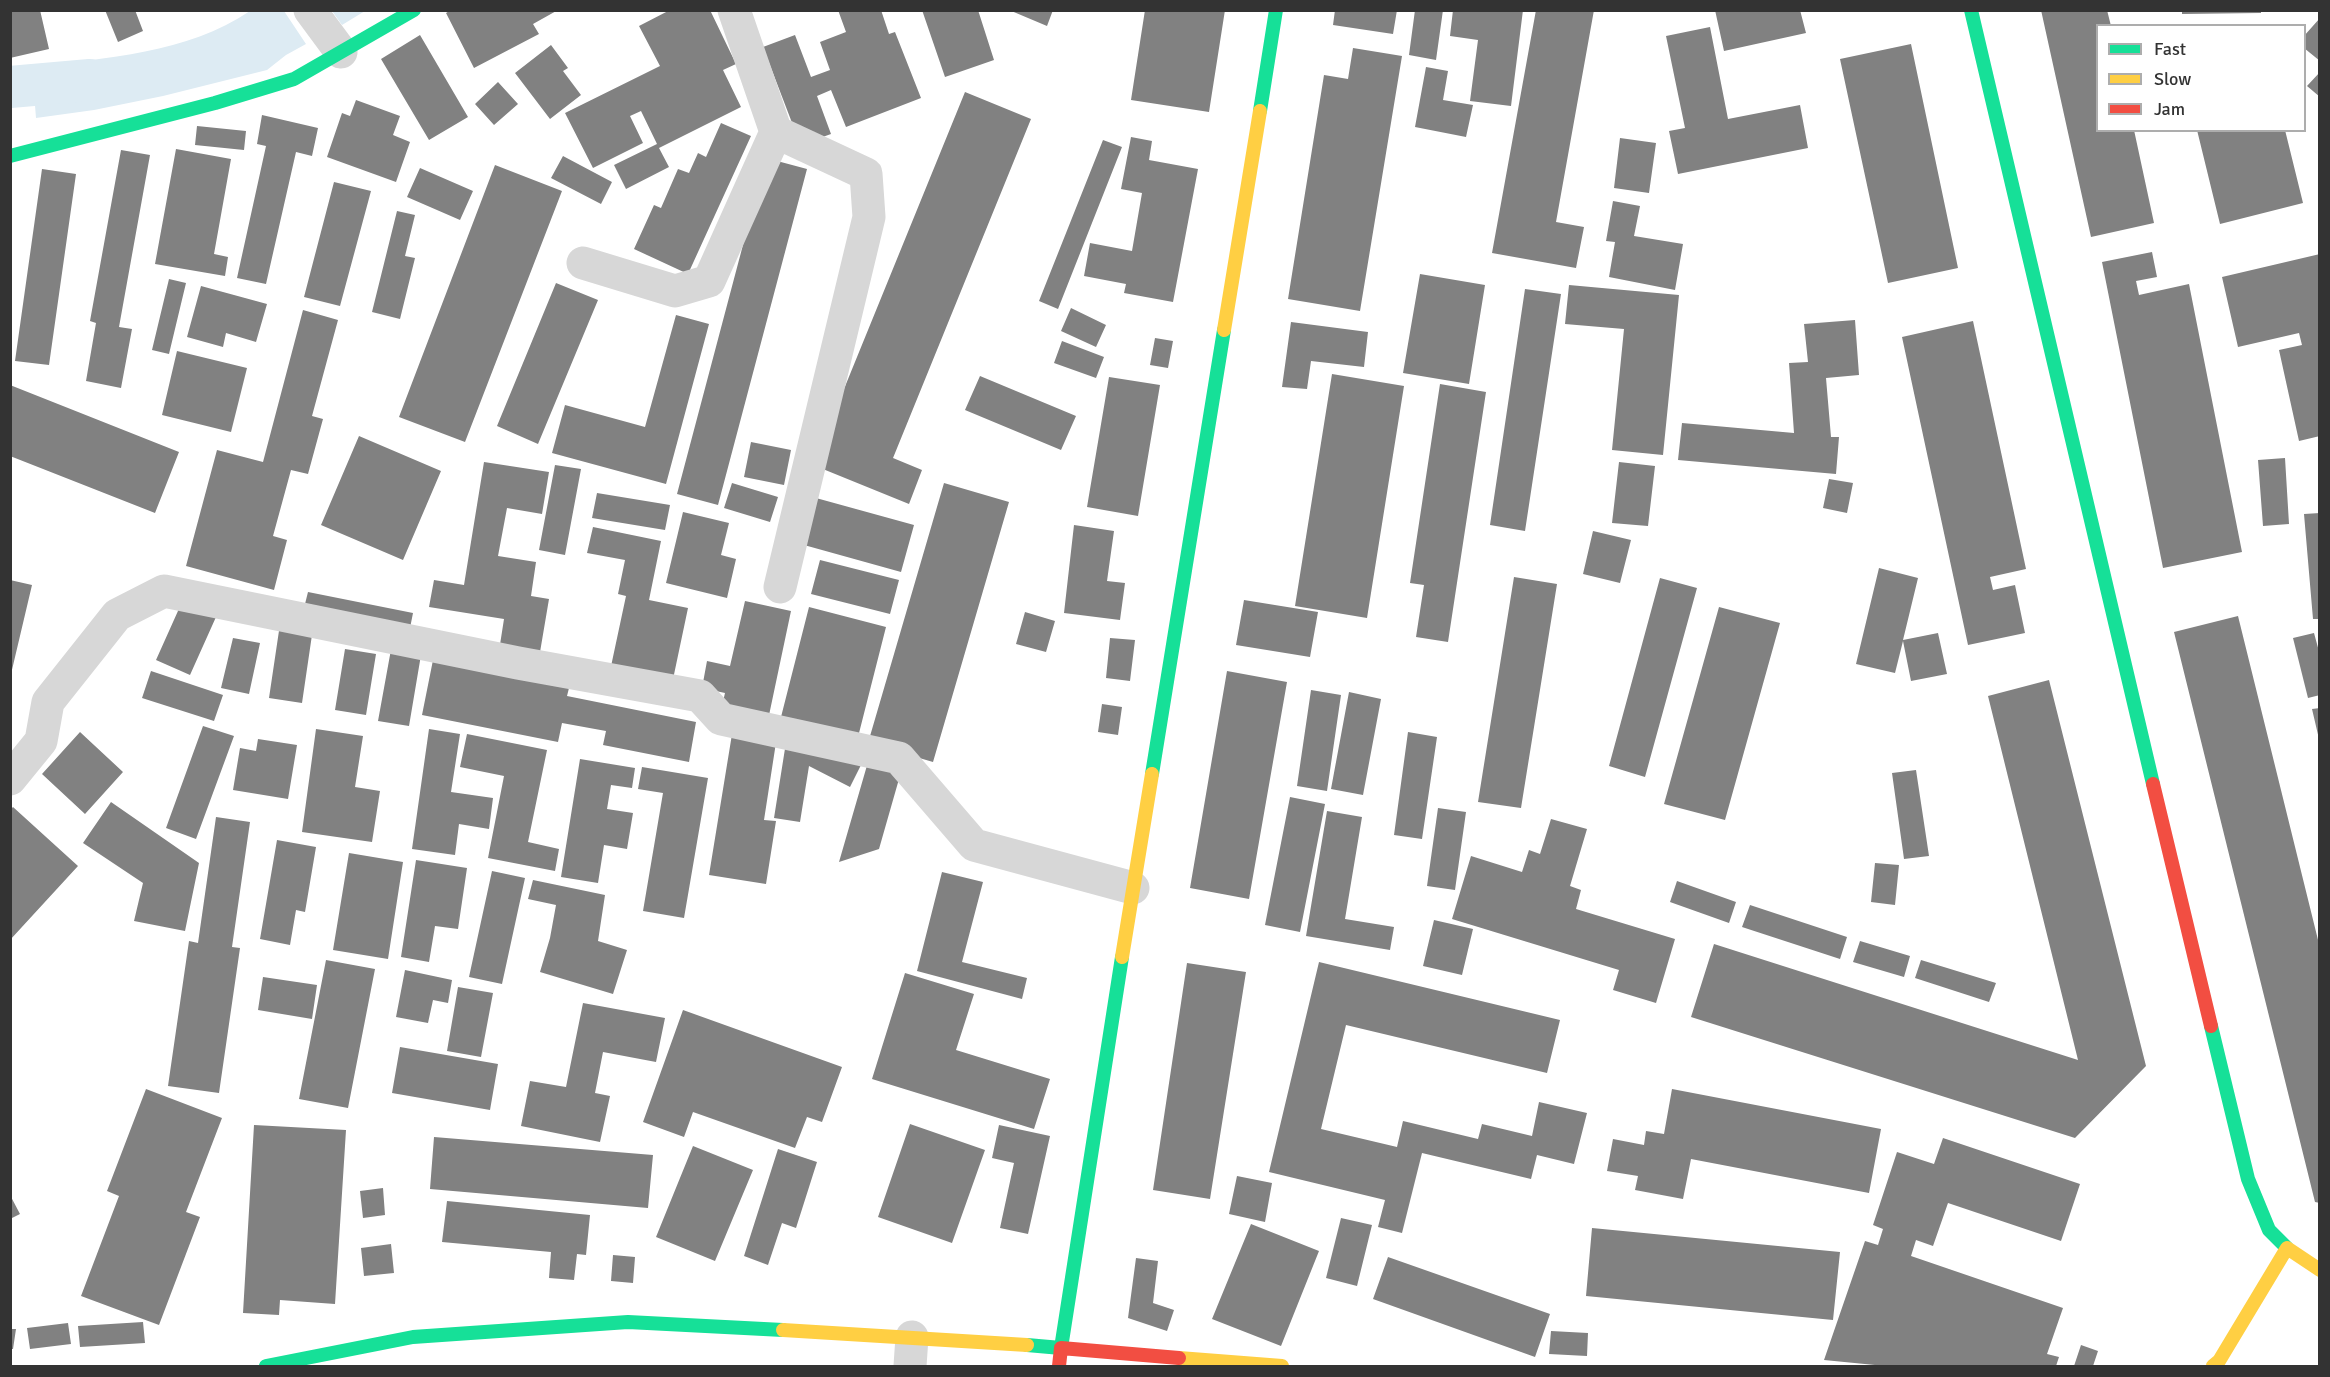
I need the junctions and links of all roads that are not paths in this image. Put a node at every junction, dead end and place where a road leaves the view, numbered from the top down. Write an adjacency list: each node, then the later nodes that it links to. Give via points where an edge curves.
1 (414, 10): 5 (main road)
2 (734, 10): 6 (street)
3 (1276, 10): 11 (main road)
4 (1971, 10): 12 (main road, via 2248,1179 2269,1230)
5 (325, 31): 7 (main road, via 294,79)
6 (776, 132): 8 (street, via 709,281 675,291); 9 (street, via 866,174 869,217)
7 (10, 156)
8 (583, 263)
9 (780, 587)
10 (10, 779): 11 (street, via 41,741 48,702 117,615 164,591 700,696 721,719 899,758 974,844)
11 (1133, 888): 14 (main road)
12 (2287, 1248): 13 (main road); 19 (main road)
13 (2316, 1266)
14 (1061, 1348): 15 (main road); 17 (main road); 18 (main road)
15 (911, 1352): 16 (main road, via 628,1322 412,1337)
16 (266, 1366)
17 (1059, 1366)
18 (1282, 1366)
19 (2213, 1366)

